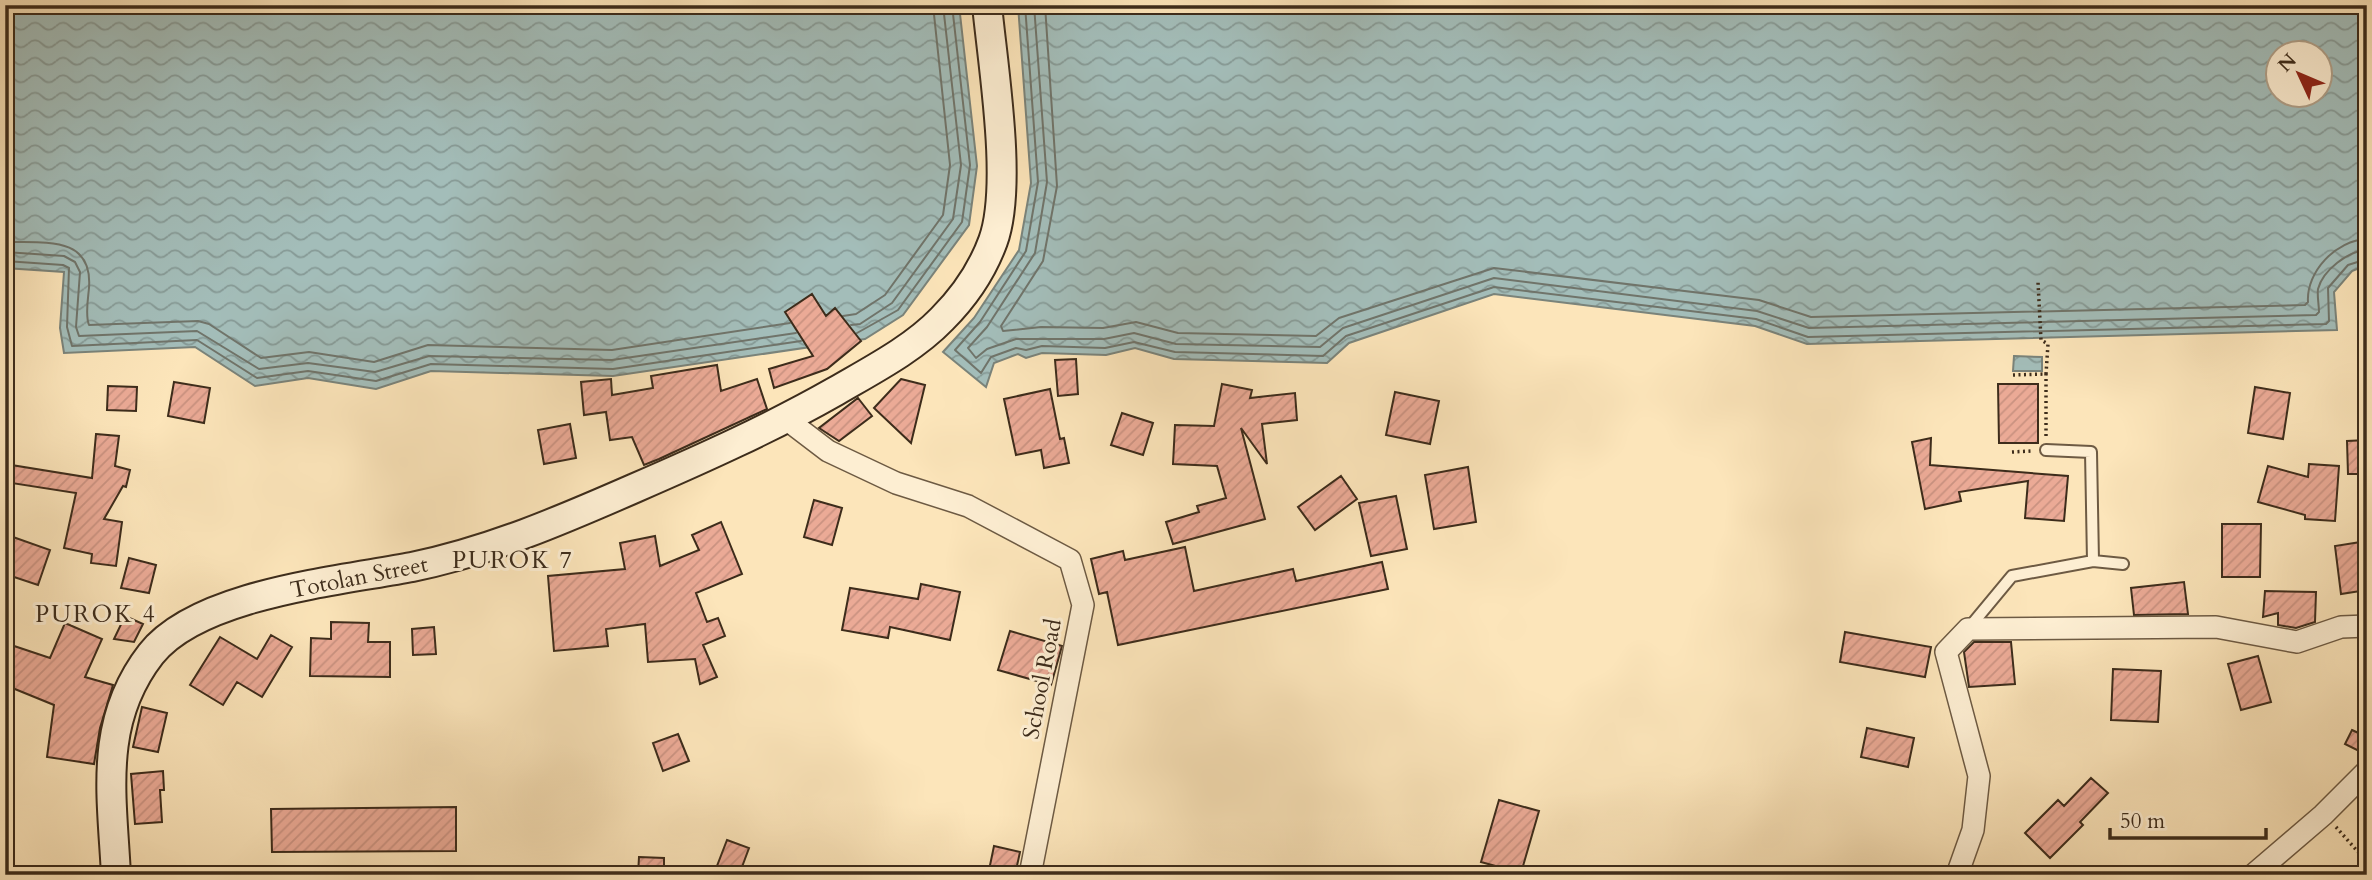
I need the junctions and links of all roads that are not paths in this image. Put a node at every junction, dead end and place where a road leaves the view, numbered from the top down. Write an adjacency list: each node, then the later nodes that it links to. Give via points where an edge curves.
1 (987, 5): 2 (main road, Totolan Street, via 1002,181 994,238 971,287 940,321 888,361)
2 (786, 419): 9 (main road, Totolan Street, via 602,502 453,559 240,601 188,623 154,651 125,698 110,756); 10 (street, School Road, via 828,451 896,483 968,506 1070,559 1083,605)
3 (2046, 450): 4 (lane, via 2091,452)
4 (2093, 561): 5 (lane); 7 (lane, via 2012,576)
5 (2123, 564)
6 (2367, 626): 7 (street, via 2341,627 2297,642 2216,627)
7 (1968, 629): 11 (street, via 1946,652 1979,776 1973,830)
8 (2367, 771): 12 (street)
9 (116, 875)
10 (1030, 875)
11 (1957, 875)
12 (2253, 875)

